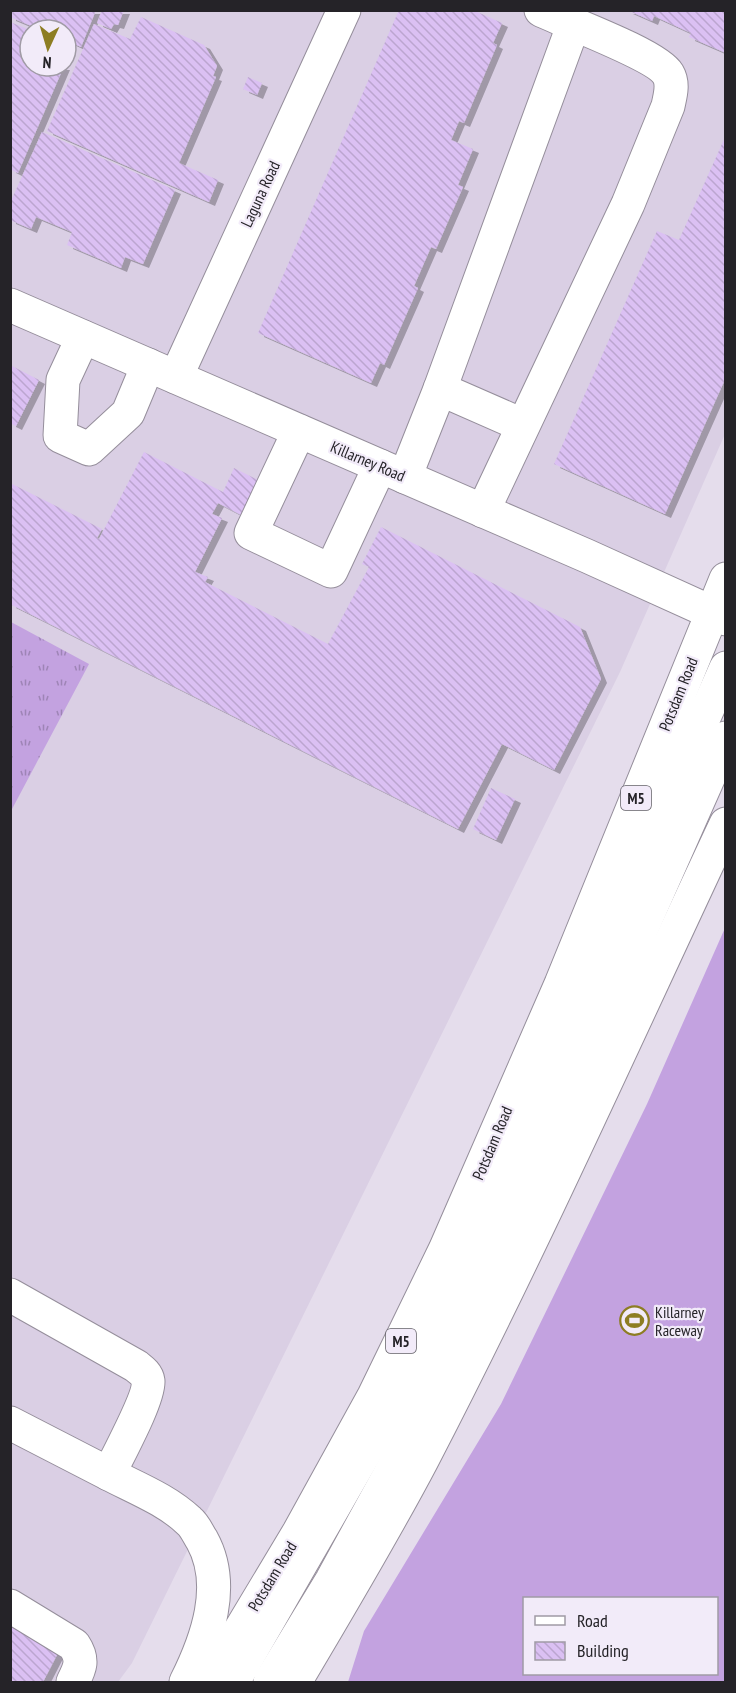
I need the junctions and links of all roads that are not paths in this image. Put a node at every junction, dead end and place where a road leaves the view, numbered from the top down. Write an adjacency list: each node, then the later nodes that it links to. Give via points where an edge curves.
1 (344, 10): 6 (main road, Laguna Road)
2 (541, 10): 3 (main road)
3 (573, 26): 7 (main road); 8 (main road, via 642,54 664,68 671,89 668,106 628,204)
4 (10, 305): 5 (main road, Killarney Road)
5 (83, 337): 6 (main road, Killarney Road); 6 (main road, Laguna Road, via 63,380 60,436 89,449 128,413)
6 (162, 371): 9 (main road, Killarney Road)
7 (440, 389): 8 (main road); 10 (main road)
8 (522, 425): 11 (main road)
9 (299, 431): 10 (main road, Killarney Road); 10 (main road, via 251,533 331,571)
10 (392, 471): 11 (main road, Killarney Road)
11 (483, 511): 13 (main road, Killarney Road)
12 (726, 579): 13 (main road, Potsdam Road / M5)
13 (718, 616): 23 (main road, Potsdam Road / M5, via 445,1250 374,1396)
14 (726, 668): 24 (main road, via 461,1262 380,1428)
15 (726, 738): 25 (main road, via 483,1287 407,1443)
16 (726, 824): 26 (main road, via 490,1326 421,1462)
17 (10, 1295): 19 (main road, via 146,1374 144,1399)
18 (10, 1423): 19 (main road)
19 (109, 1474): 22 (main road, via 191,1522 212,1566 212,1616)
20 (10, 1606): 21 (main road, via 74,1646 80,1654 81,1667)
21 (73, 1683)
22 (186, 1683)
23 (209, 1683)
24 (232, 1683)
25 (270, 1683)
26 (295, 1683)

